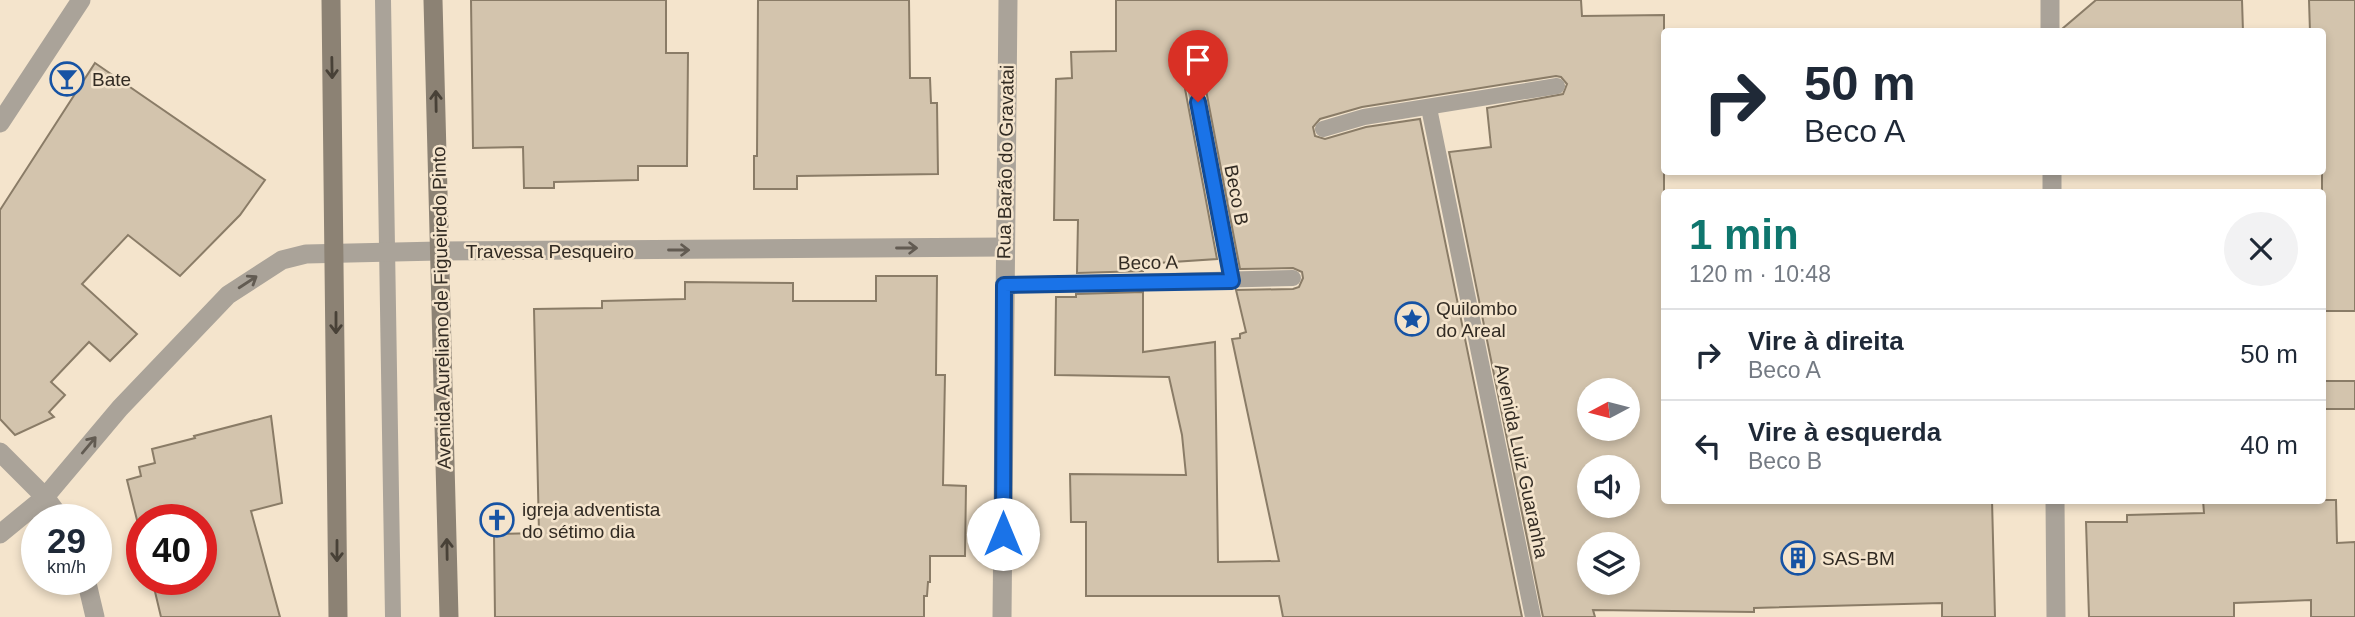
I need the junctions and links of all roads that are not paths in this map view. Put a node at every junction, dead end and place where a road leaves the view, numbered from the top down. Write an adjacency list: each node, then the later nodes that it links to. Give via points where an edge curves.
1 (81, 0): 11 (street)
2 (331, 0): 16 (main road, one-way to 16)
3 (383, 0): 15 (lane)
4 (433, 0): 14 (main road, Avenida Aureliano de Figueiredo Pinto, one-way to 4)
5 (1007, 0): 13 (street, Rua Barão do Gravatai)
6 (2050, 0): 7 (street)
7 (2050, 28)
8 (1193, 76): 18 (lane, Beco B)
9 (1557, 86): 10 (lane)
10 (1429, 108): 12 (lane, via 1364,117); 31 (lane, Avenida Luiz Guaranha)
11 (0, 123)
12 (1323, 129)
13 (1004, 247): 14 (street, Travessa Pesqueiro, one-way to 13); 19 (street, Rua Barão do Gravatai)
14 (439, 251): 15 (street, Travessa Pesqueiro); 29 (main road, Avenida Aureliano de Figueiredo Pinto, one-way to 14)
15 (387, 253): 16 (street, Travessa Pesqueiro); 28 (lane)
16 (335, 255): 21 (street, Travessa Pesqueiro, one-way to 16, via 120,408 228,295 282,260 306,254); 27 (main road, one-way to 27)
17 (1293, 278): 18 (lane, Beco A)
18 (1232, 281): 19 (lane, Beco A)
19 (1004, 285): 30 (street, Rua Barão do Gravatai)
20 (0, 452): 21 (street)
21 (45, 497): 22 (street); 24 (street, Travessa Pesqueiro)
22 (50, 504)
23 (2055, 504): 32 (street)
24 (0, 534)
25 (90, 595): 26 (street)
26 (95, 617)
27 (338, 617)
28 (393, 617)
29 (449, 617)
30 (1002, 617)
31 (1533, 617)
32 (2056, 617)

